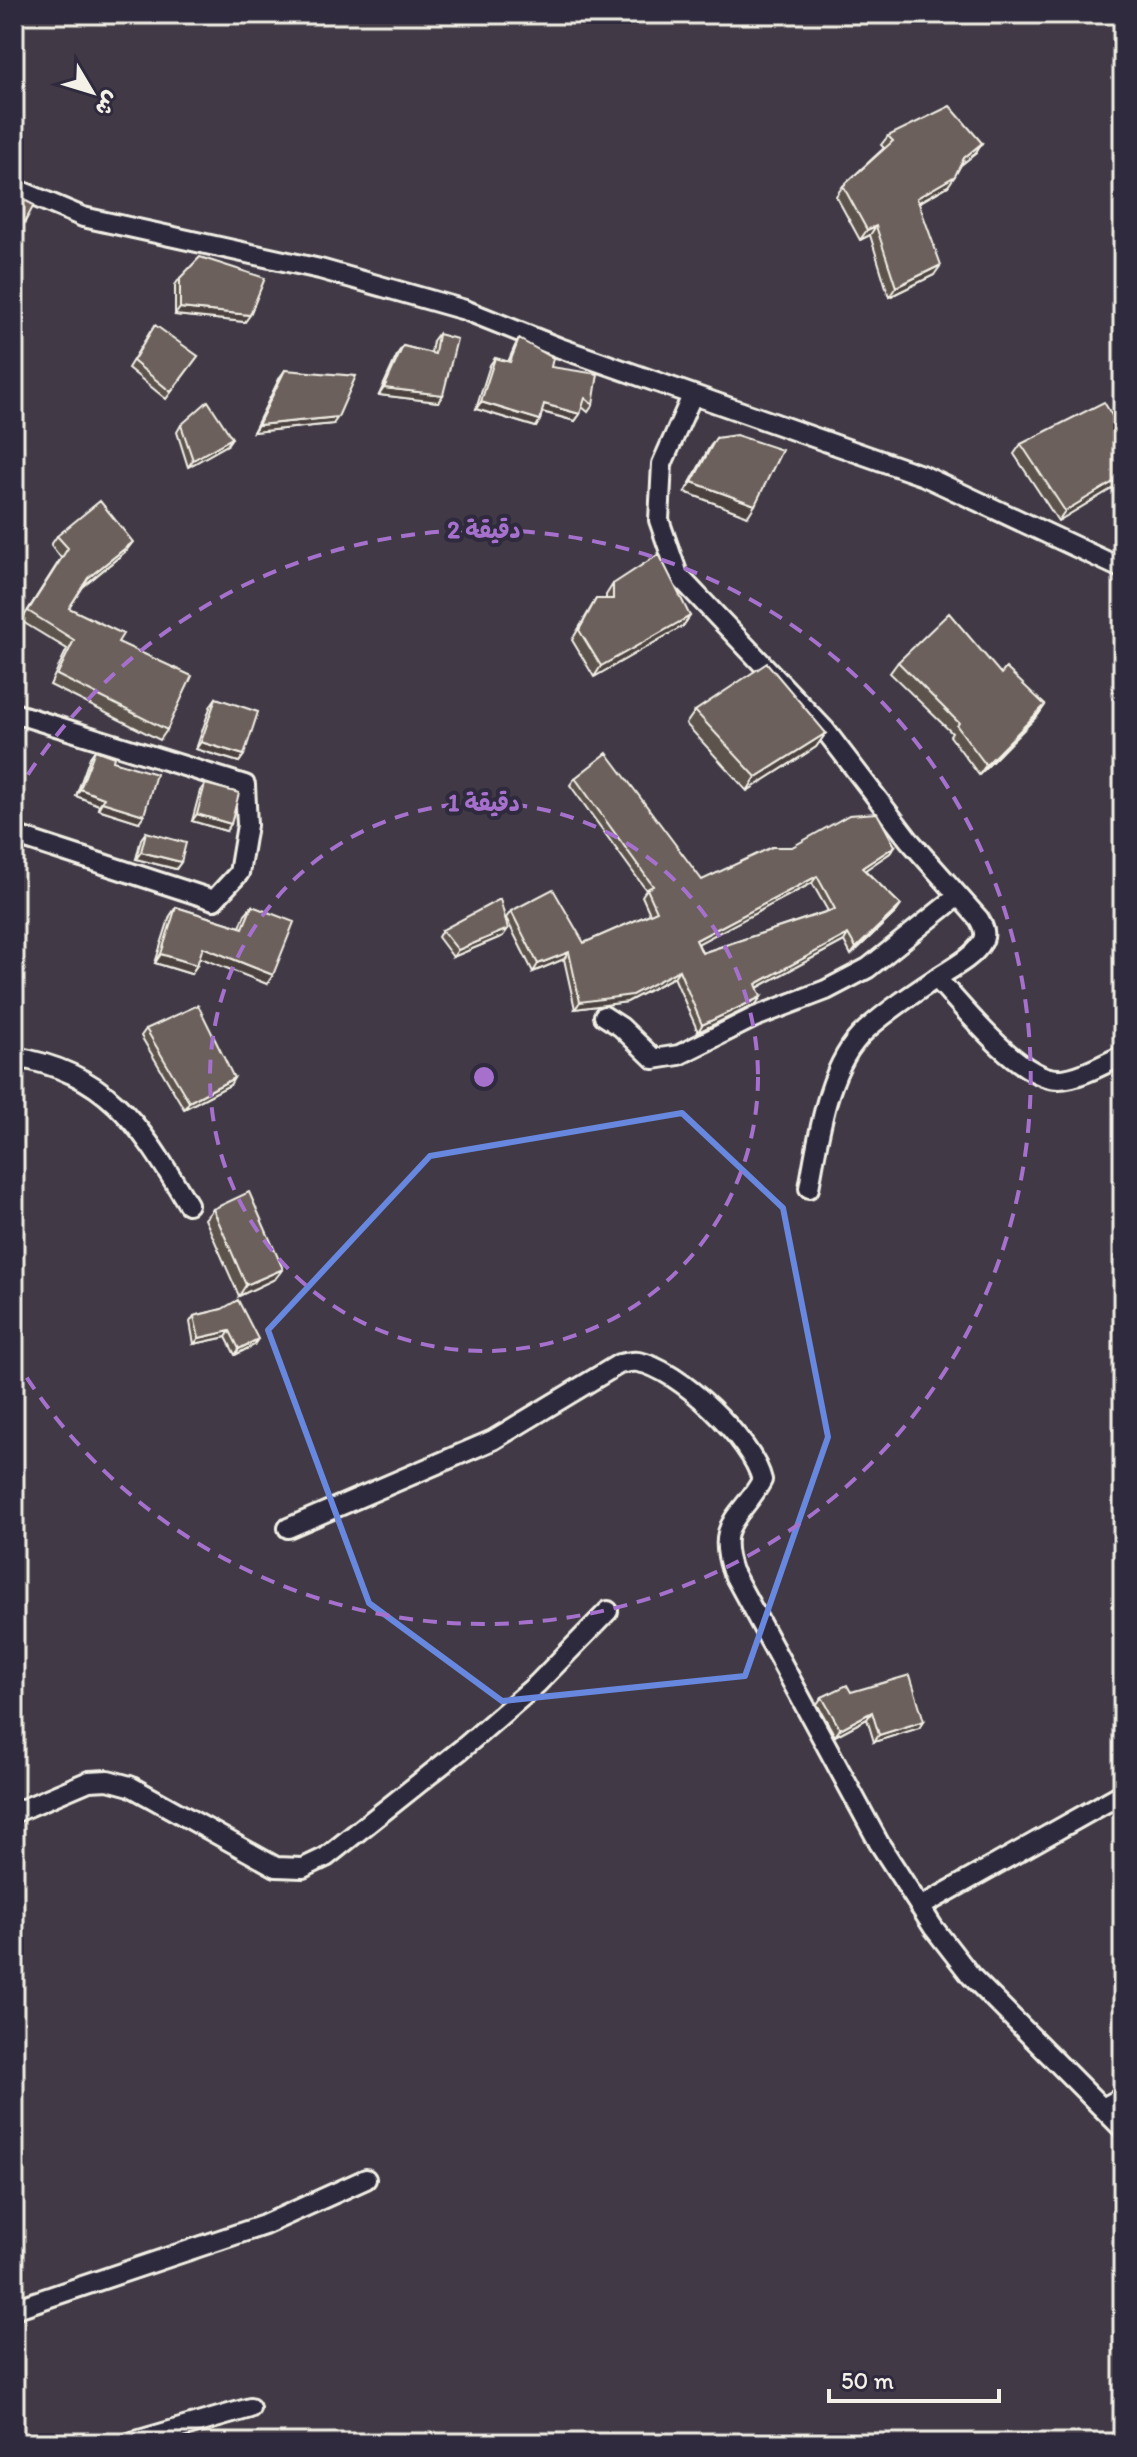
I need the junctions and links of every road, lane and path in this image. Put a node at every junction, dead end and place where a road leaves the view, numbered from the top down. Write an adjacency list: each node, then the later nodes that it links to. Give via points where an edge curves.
1 (14, 188): 2 (street, via 83,217 320,269 465,310)
2 (692, 396): 3 (street, via 924,476); 6 (street, via 662,464 659,520 678,575 825,730)
3 (1123, 569)
4 (14, 713): 5 (street, via 245,785 247,825 239,873 214,900)
5 (14, 835)
6 (958, 896): 7 (street, via 979,919 983,941); 8 (street, via 868,968 679,1055 654,1059)
7 (936, 978): 9 (street, via 1009,1054 1038,1075 1060,1080); 11 (street, via 863,1032 842,1061 822,1122)
8 (604, 1016)
9 (1123, 1055)
10 (14, 1057): 12 (street, via 38,1060 107,1095 143,1132)
11 (809, 1188)
12 (188, 1204)
13 (288, 1528): 17 (street, via 493,1440 619,1364 637,1362 656,1369 720,1415 759,1466 762,1480 727,1532 725,1550 732,1571 879,1843)
14 (608, 1611): 16 (street, via 537,1684 463,1748 326,1857 303,1868 276,1867 130,1786 108,1780 89,1781)
15 (1123, 1793): 17 (street)
16 (14, 1813)
17 (920, 1907): 19 (street, via 971,1976)
18 (1123, 2097): 19 (street)
19 (1103, 2108): 20 (street)
20 (1123, 2129)
21 (366, 2179): 22 (street, via 264,2225)
22 (14, 2309)
23 (250, 2408): 24 (street)
24 (129, 2443)

